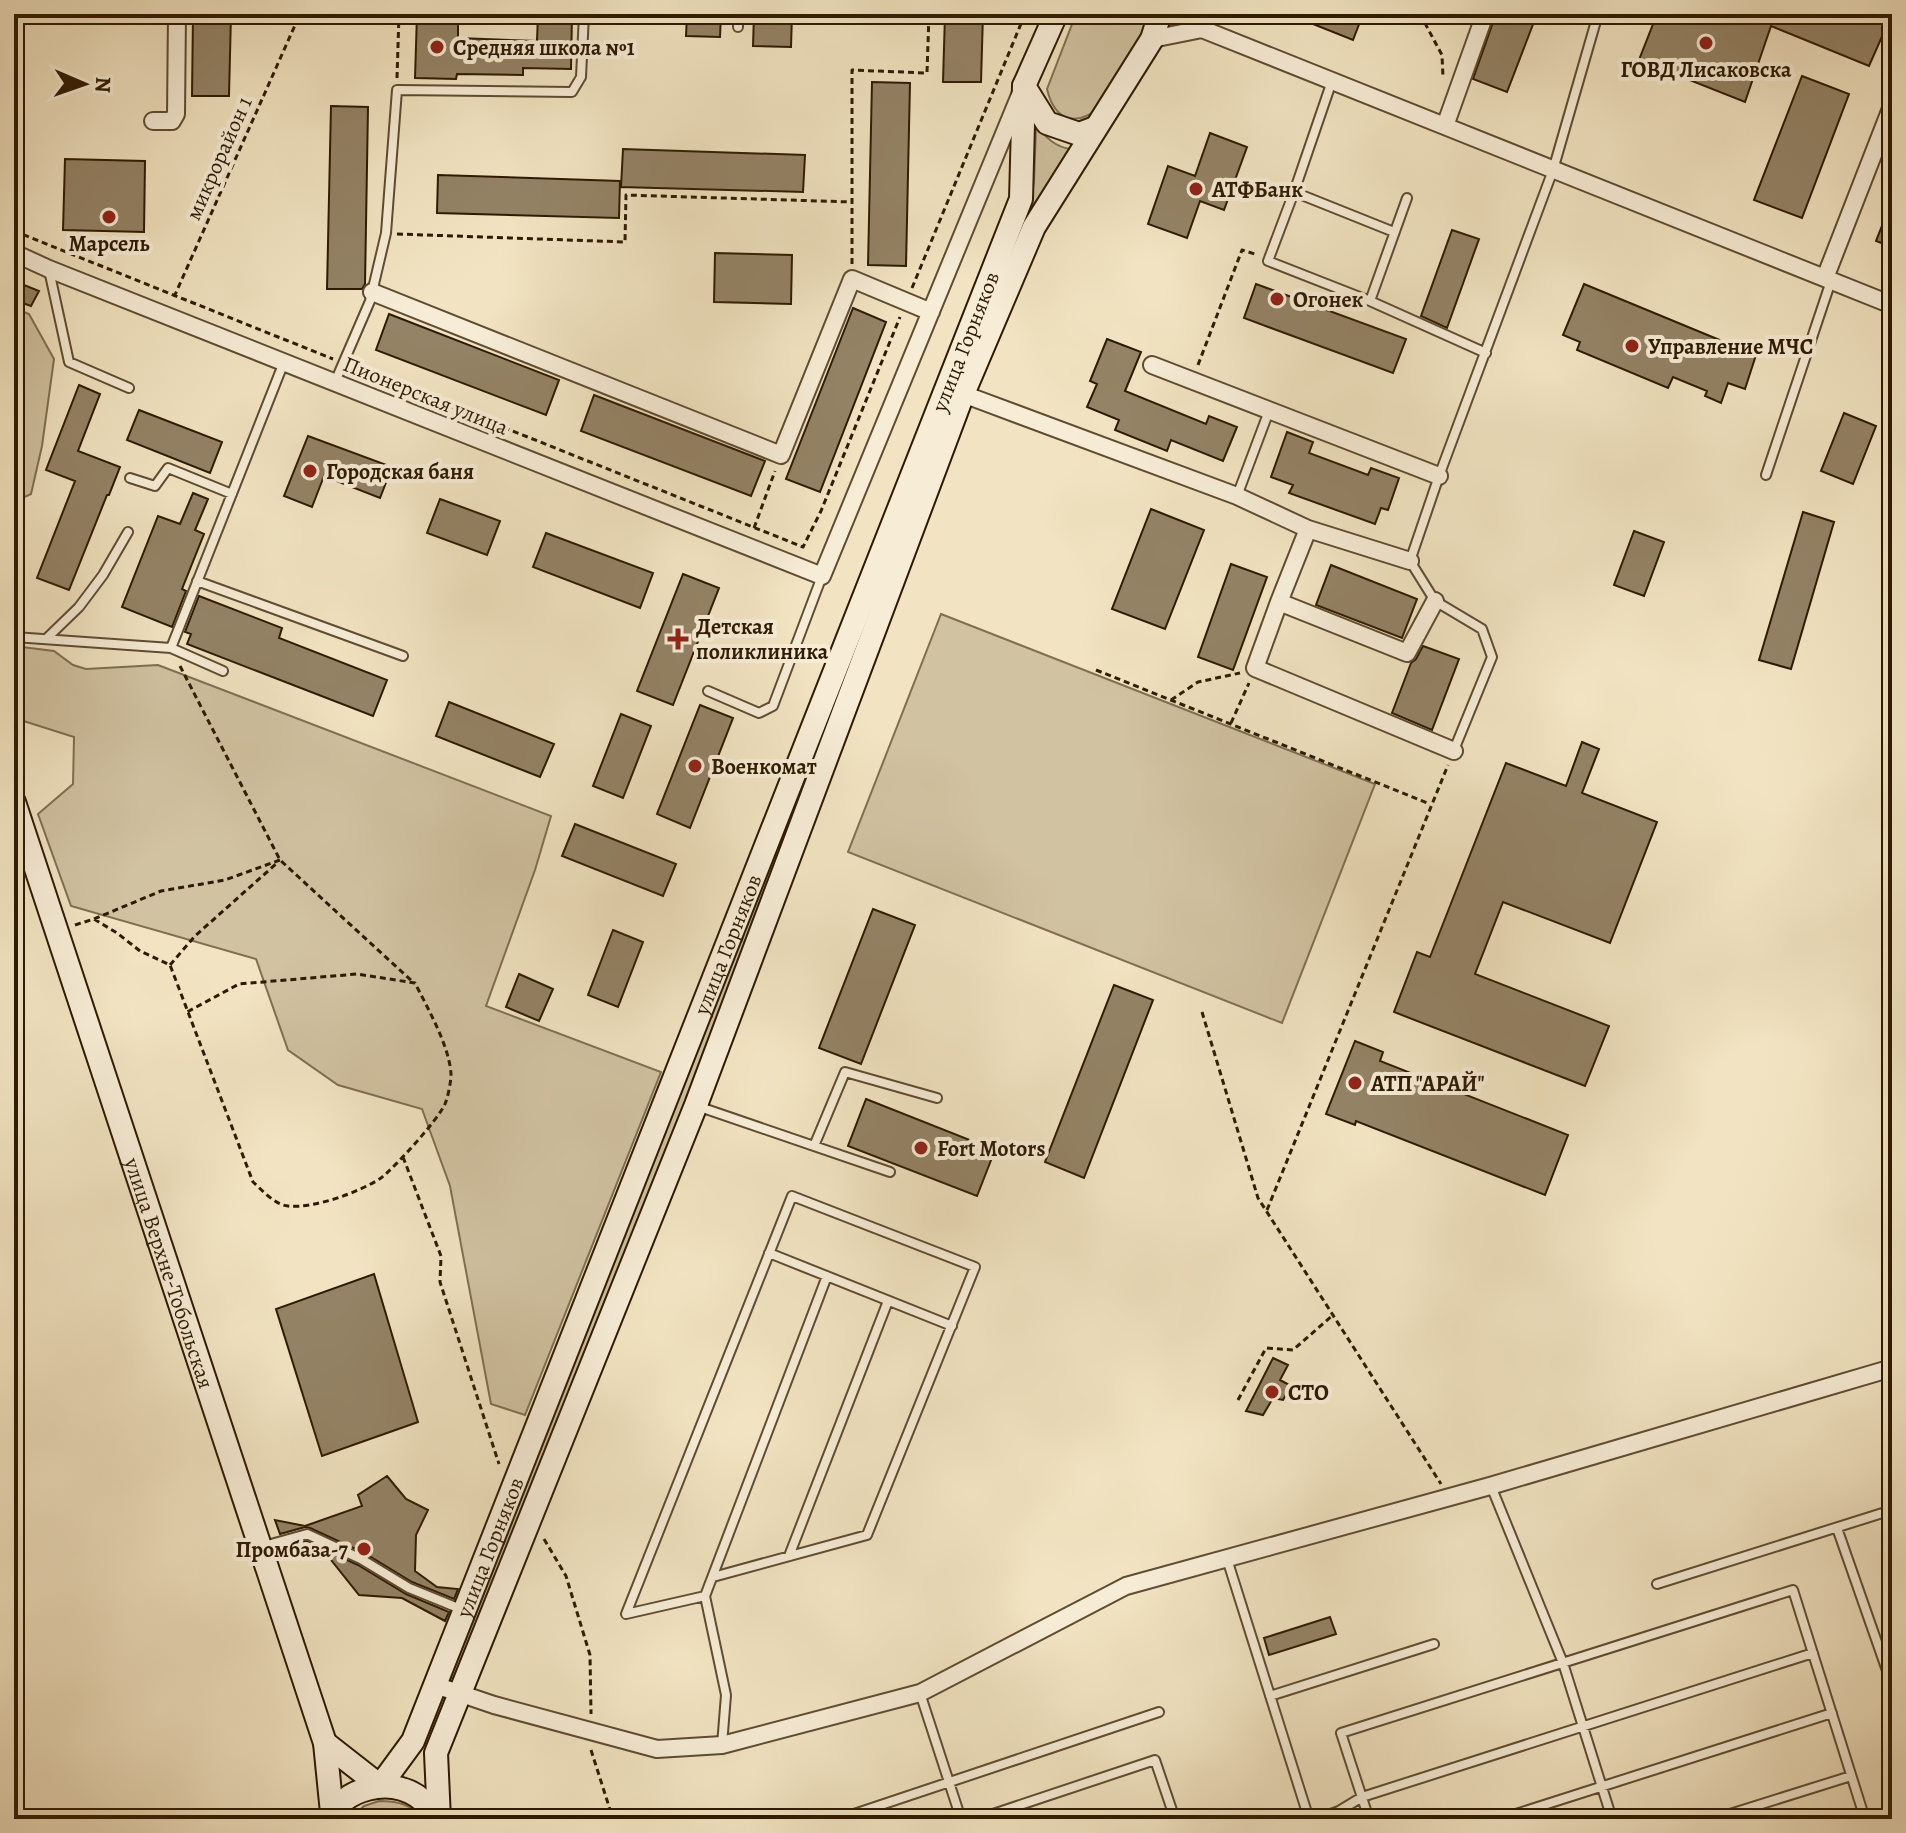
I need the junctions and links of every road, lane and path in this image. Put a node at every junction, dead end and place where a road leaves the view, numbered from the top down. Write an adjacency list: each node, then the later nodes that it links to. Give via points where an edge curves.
1 (177, 14): 22 (street, via 176,114 172,121)
2 (300, 14): 38 (path, микрорайон 1)
3 (399, 14): 20 (path)
4 (584, 14): 20 (lane, via 581,77 572,92)
5 (738, 14): 14 (lane)
6 (929, 14): 28 (path, via 927,73 852,70)
7 (1025, 14): 40 (path)
8 (1056, 14): 19 (street, улица Горняков)
9 (1160, 14): 16 (street, улица Горняков)
10 (1194, 14): 15 (street)
11 (1420, 14): 18 (path, via 1442,55)
12 (1485, 14): 23 (street)
13 (1598, 14): 25 (lane)
14 (738, 27)
15 (1202, 29): 16 (street); 17 (street)
16 (1152, 39): 24 (street, улица Горняков)
17 (1332, 80): 23 (street); 26 (lane)
18 (1443, 83)
19 (1024, 86): 24 (street, via 1047,123 1079,134); 42 (street, улица Горняков); 109 (street, улица Горняков, via 1021,199)
20 (397, 90): 31 (lane)
21 (1892, 106): 36 (street)
22 (153, 121)
23 (1445, 126): 25 (street)
24 (1095, 128): 51 (street, улица Горняков, via 1034,227)
25 (1553, 170): 36 (street); 44 (lane)
26 (1294, 192): 30 (lane); 39 (lane, via 1268,261)
27 (1407, 198): 30 (lane)
28 (852, 202): 31 (path, via 626,195 625,242); 35 (path)
29 (14, 231): 38 (path)
30 (1394, 232): 39 (lane)
31 (386, 233): 37 (lane)
32 (14, 253): 34 (street, Пионерская улица)
33 (1260, 256): 48 (path, via 1242,250)
34 (49, 269): 43 (street, Пионерская улица); 50 (lane, via 69,362)
35 (852, 279): 40 (street); 53 (street)
36 (1828, 280): 41 (street); 54 (lane)
37 (372, 292): 46 (lane); 53 (street)
38 (175, 296): 43 (path, микрорайон 1); 46 (path)
39 (1370, 301): 44 (lane)
40 (906, 302): 42 (street); 59 (path, via 803,547)
41 (1892, 305)
42 (931, 312): 63 (street, улица Горняков)
43 (166, 315): 45 (street, Пионерская улица)
44 (1486, 353): 55 (lane)
45 (284, 362): 49 (street, Пионерская улица); 57 (lane)
46 (343, 363): 49 (lane); 59 (path)
47 (1152, 365): 48 (street)
48 (1192, 380): 52 (street)
49 (335, 382): 63 (street, Пионерская улица)
50 (129, 388)
51 (963, 394): 58 (street); 88 (street, улица Горняков)
52 (1269, 410): 55 (street); 58 (lane)
53 (781, 455): 59 (path)
54 (1766, 475)
55 (1439, 476): 62 (lane)
56 (130, 478): 57 (lane, via 155,486 168,468)
57 (232, 494): 64 (lane)
58 (1237, 496): 60 (street)
59 (754, 528)
60 (1308, 529): 62 (street); 66 (street)
61 (128, 532): 68 (lane, via 79,607)
62 (1410, 561): 65 (lane)
63 (822, 576): 74 (lane, via 773,706 759,713)
64 (197, 581): 69 (lane); 70 (lane)
65 (1435, 601): 66 (street, via 1407,653); 77 (lane, via 1482,629 1492,657)
66 (1279, 602): 71 (street)
67 (14, 637): 68 (lane)
68 (46, 639): 69 (lane)
69 (171, 648): 73 (lane); 80 (path)
70 (403, 656)
71 (1255, 668): 75 (path, via 1198,682); 76 (path); 77 (street)
72 (1096, 670): 75 (path)
73 (223, 671)
74 (708, 691)
75 (1171, 700): 76 (path)
76 (1231, 724): 79 (path)
77 (1454, 751): 79 (path)
78 (14, 802): 82 (street, улица Верхне-Тобольская)
79 (1432, 805): 91 (path)
80 (280, 860): 81 (path, via 225,880 161,891); 83 (path); 84 (path)
81 (94, 919): 82 (path); 83 (path)
82 (57, 930): 103 (street, улица Верхне-Тобольская)
83 (170, 965): 85 (path)
84 (415, 983): 85 (path, via 357,974 239,984); 85 (path, via 444,1044 451,1075 445,1105 382,1177 352,1194 311,1204 286,1206 253,1182)
85 (187, 1012)
86 (1202, 1012): 91 (path)
87 (937, 1098): 89 (lane, via 845,1072)
88 (696, 1105): 89 (lane); 116 (street, улица Горняков)
89 (814, 1146): 90 (lane)
90 (890, 1172)
91 (1266, 1211): 95 (path)
92 (769, 1253): 93 (lane); 96 (lane, via 792,1196 975,1267); 108 (lane, via 626,1614)
93 (827, 1276): 94 (lane); 106 (lane)
94 (888, 1301): 96 (lane); 104 (lane)
95 (1333, 1315): 98 (path, via 1293,1350 1266,1348); 100 (path)
96 (952, 1326): 104 (lane, via 867,1535)
97 (1892, 1368): 99 (street)
98 (1238, 1400)
99 (1490, 1486): 100 (street); 112 (lane)
100 (1449, 1497): 105 (street)
101 (1892, 1510): 102 (lane)
102 (1837, 1528): 107 (lane); 114 (lane)
103 (260, 1547): 109 (lane, via 307,1534); 121 (street, улица Верхне-Тобольская)
104 (789, 1556): 106 (lane)
105 (1227, 1559): 115 (street, via 1126,1586); 117 (lane)
106 (713, 1577): 108 (lane)
107 (1657, 1584)
108 (705, 1596): 122 (lane, via 726,1695)
109 (463, 1611): 113 (street, улица Горняков)
110 (1434, 1644): 117 (lane)
111 (1813, 1653): 112 (lane, via 1793,1590); 119 (lane); 120 (lane)
112 (1563, 1663): 120 (lane); 127 (lane, via 1341,1733)
113 (435, 1685): 116 (street); 125 (street, улица Горняков, via 413,1741)
114 (1892, 1685)
115 (920, 1693): 122 (street); 124 (lane)
116 (460, 1694): 122 (street, via 657,1749); 129 (street, улица Горняков, via 436,1753)
117 (1270, 1696): 134 (lane)
118 (1159, 1712): 124 (lane)
119 (1832, 1713): 123 (lane); 126 (lane)
120 (1583, 1727): 126 (lane); 127 (lane)
121 (325, 1743): 125 (street); 128 (street, улица Верхне-Тобольская)
122 (722, 1745)
123 (1851, 1776): 139 (lane); 140 (lane)
124 (949, 1782): 130 (lane); 131 (lane)
125 (380, 1786): 128 (street, via 345,1799); 129 (street, via 415,1794)
126 (1602, 1786): 137 (lane); 138 (lane)
127 (1362, 1797): 135 (lane); 136 (lane)
128 (330, 1816)
129 (438, 1819)
130 (839, 1819)
131 (961, 1819)
132 (978, 1819): 133 (lane, via 1155,1760)
133 (1175, 1819)
134 (1309, 1819)
135 (1317, 1819)
136 (1369, 1819)
137 (1500, 1819)
138 (1612, 1819)
139 (1714, 1819)
140 (1865, 1819)

